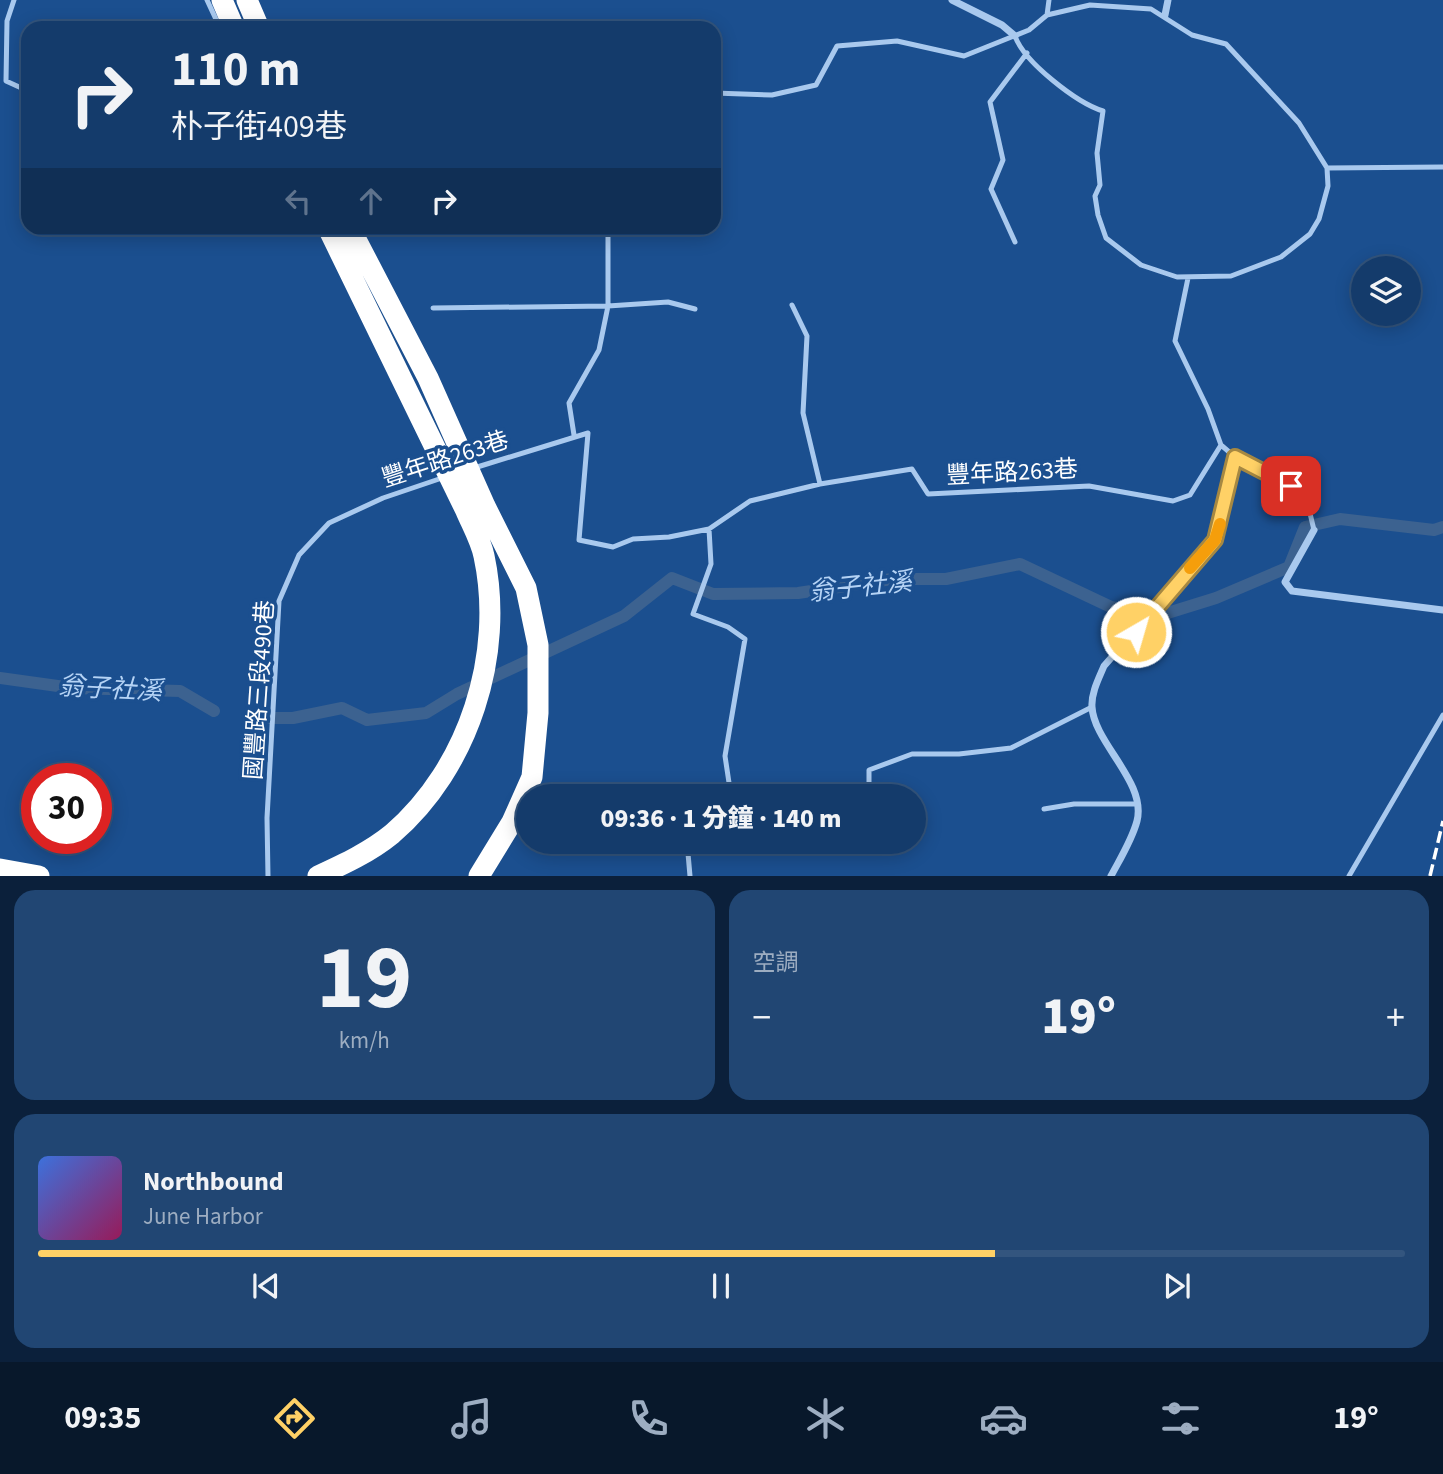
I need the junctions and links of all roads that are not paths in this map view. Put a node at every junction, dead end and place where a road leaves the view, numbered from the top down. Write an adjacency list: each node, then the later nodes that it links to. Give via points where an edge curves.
1 (14, 0): 15 (lane, via 7,21 6,81)
2 (207, 0): 10 (lane)
3 (222, 0): 11 (highway)
4 (247, 0): 12 (highway)
5 (952, 0): 13 (street)
6 (1049, 0): 8 (lane)
7 (1168, 0): 9 (street)
8 (1047, 15): 9 (lane, via 1090,5 1151,9); 13 (lane)
9 (1165, 15): 18 (lane, via 1192,35 1226,44 1299,122)
10 (217, 21)
11 (231, 21)
12 (256, 21)
13 (1016, 36): 14 (lane); 16 (lane, via 964,56 897,41 837,46 816,85 772,95)
14 (1027, 53): 22 (lane, via 990,102 1003,160 991,189); 23 (lane, via 1052,81 1103,111 1096,196 1106,238 1141,265)
15 (21, 88)
16 (721, 93)
17 (1443, 167): 18 (lane)
18 (1327, 168): 23 (lane, via 1328,186 1318,219 1297,246 1261,267 1231,276)
19 (331, 235): 46 (highway, bridge, via 484,554 489,643 476,703 439,779 391,834 355,859)
20 (354, 235): 47 (highway, bridge, via 428,378 513,559 526,588 538,645 532,778)
21 (608, 235): 25 (lane, 豐年路263巷)
22 (1015, 242)
23 (1188, 278): 29 (lane, via 1175,341)
24 (792, 304): 31 (lane, via 807,336 803,413)
25 (608, 306): 26 (lane); 27 (lane, via 668,302); 28 (lane, 豐年路263巷, via 599,350 569,403)
26 (433, 308)
27 (695, 309)
28 (574, 435): 32 (lane, 豐年路263巷, via 383,498); 33 (lane, 豐年路263巷, via 588,433 579,540 613,547 634,539)
29 (1221, 445): 30 (lane); 31 (lane, 豐年路263巷, via 1190,495 1173,501 1089,486 928,494 912,469)
30 (1235, 457): 34 (lane, via 1300,491); 36 (street, via 1215,540 1104,666)
31 (820, 484): 33 (lane, 豐年路263巷, via 750,501)
32 (329, 523): 45 (lane, 國豐路三段490巷, via 299,555 279,601)
33 (709, 529): 38 (lane, via 710,564 693,614 745,639 725,756)
34 (1314, 530): 35 (street, via 1285,582 1292,591)
35 (1443, 610)
36 (1091, 707): 39 (lane, via 1011,748 912,754 869,769); 40 (street)
37 (1443, 715): 50 (lane)
38 (729, 784)
39 (869, 784)
40 (1136, 804): 41 (lane); 49 (street, via 1138,820)
41 (1044, 809)
42 (688, 854): 48 (lane)
43 (0, 869): 44 (highway)
44 (39, 876)
45 (268, 876)
46 (317, 876)
47 (479, 876)
48 (690, 876)
49 (1111, 876)
50 (1349, 876)

